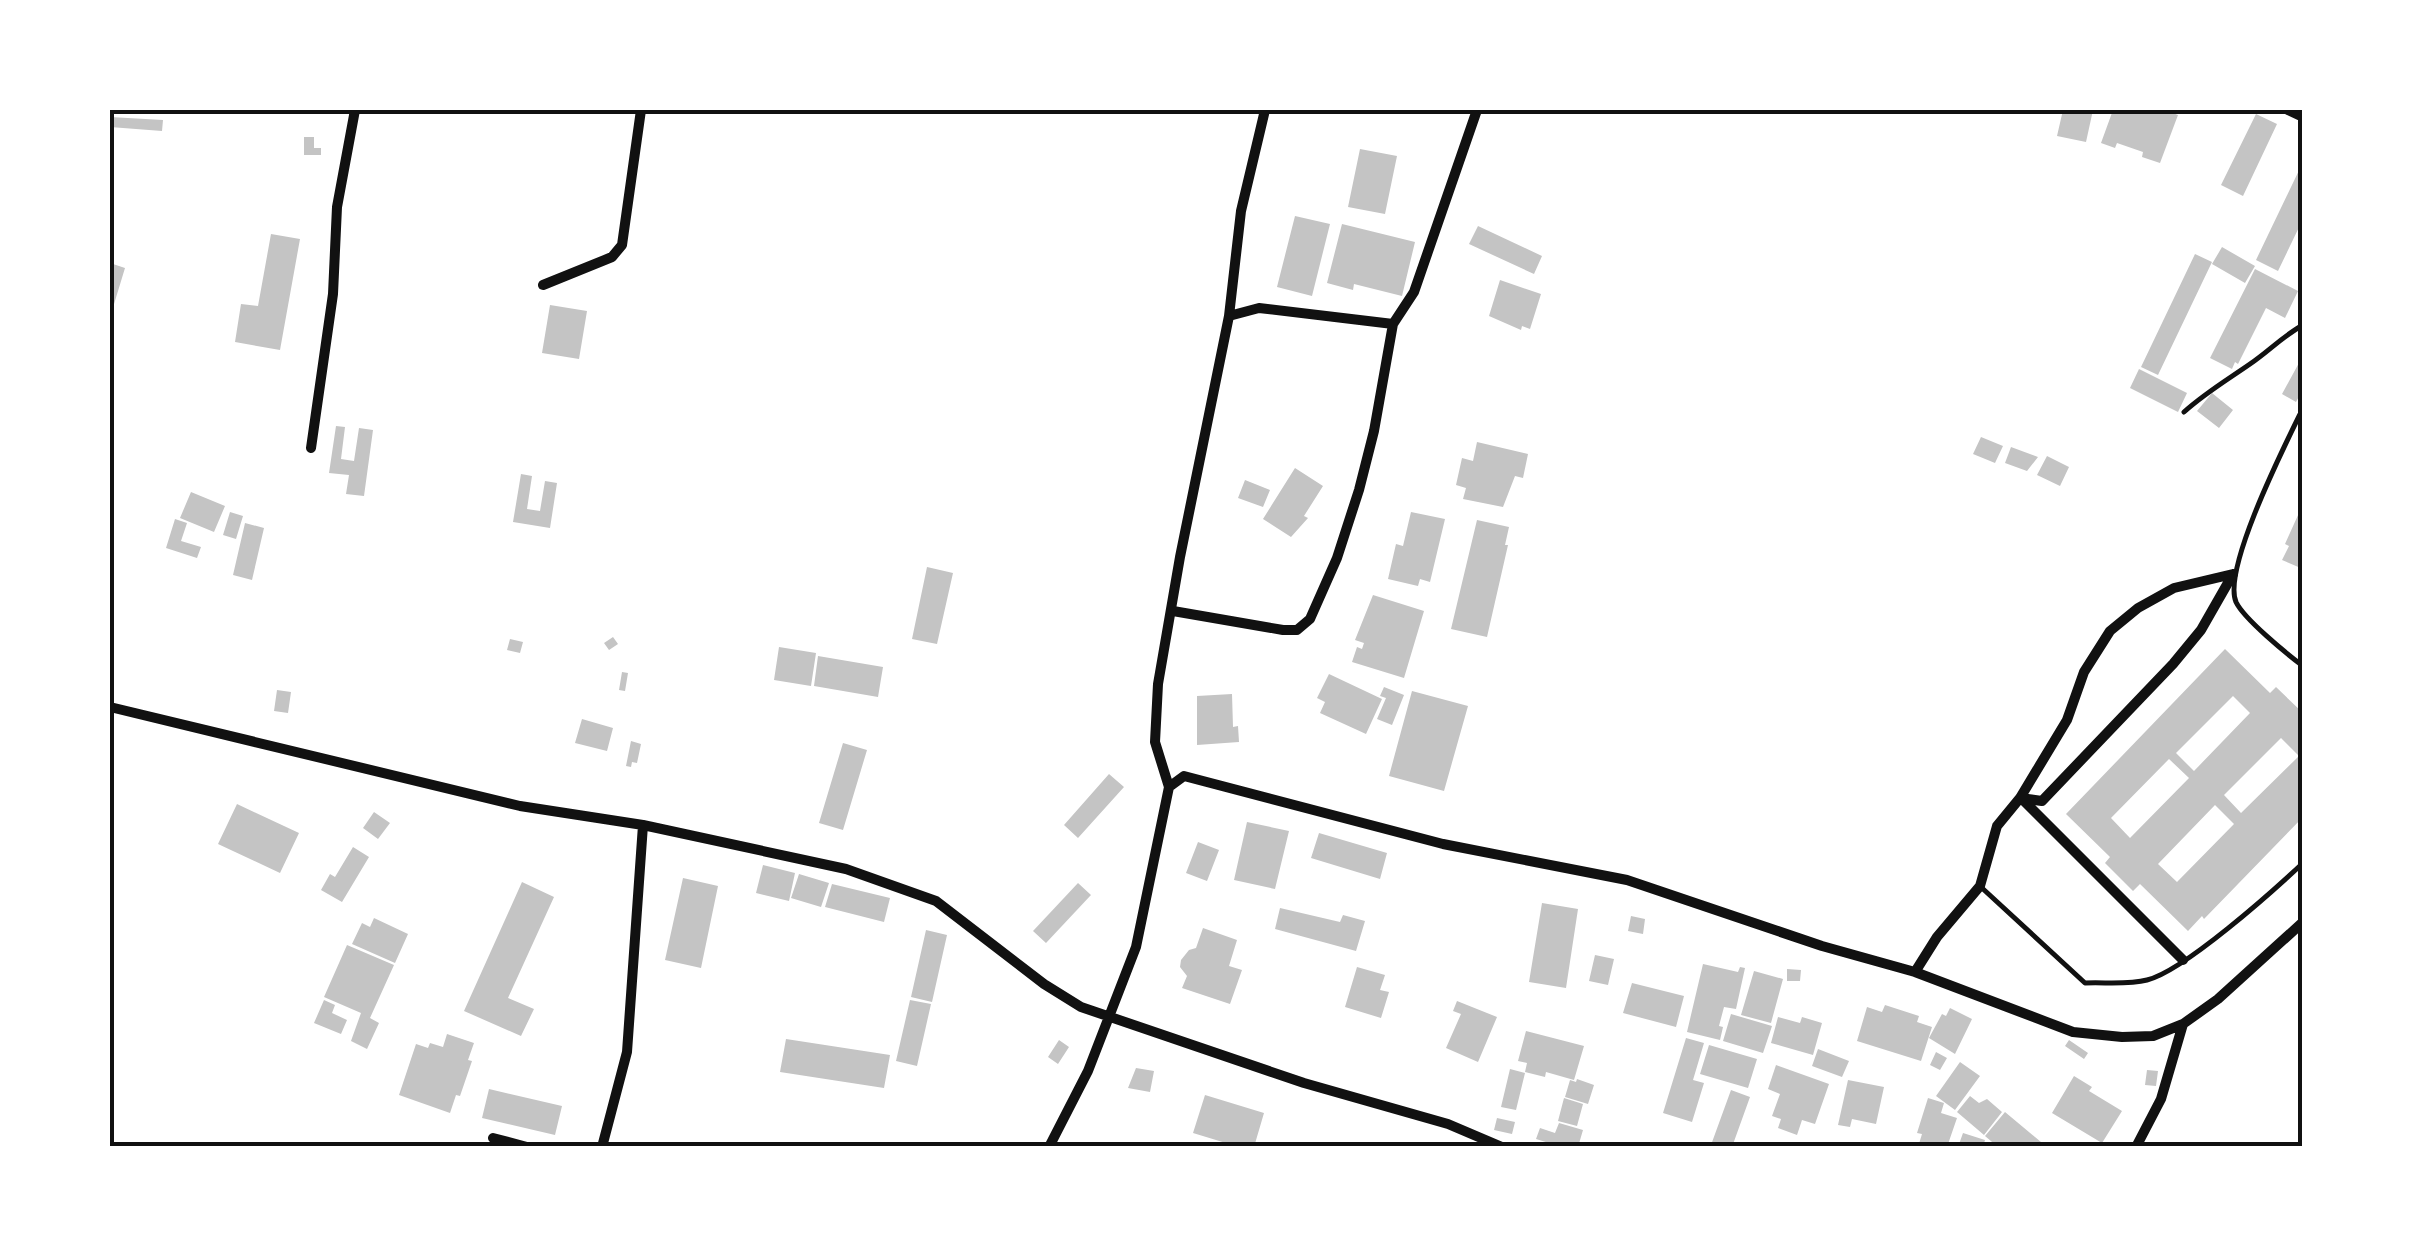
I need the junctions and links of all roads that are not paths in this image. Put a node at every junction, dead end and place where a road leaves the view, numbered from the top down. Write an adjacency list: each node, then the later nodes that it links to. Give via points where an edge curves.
1 (355, 110): 13 (street, via 337,207)
2 (640, 110): 7 (street, via 622,245 612,257)
3 (1265, 110): 8 (street, via 1241,211)
4 (1476, 110): 9 (street, via 1414,292)
5 (2288, 110): 6 (street)
6 (2303, 117)
7 (543, 285)
8 (1230, 316): 9 (street, via 1260,308); 15 (street)
9 (1392, 324): 15 (street, via 1359,490 1310,619 1297,630 1283,630)
10 (2303, 325): 12 (lane)
11 (2303, 408): 14 (lane)
12 (2184, 412)
13 (312, 448)
14 (2233, 574): 16 (lane, via 2236,602); 19 (street, via 2202,630 2173,664 2042,801); 19 (street, via 2174,588 2110,631)
15 (1173, 610): 18 (street, via 1155,742)
16 (2303, 666)
17 (110, 707): 20 (street, via 520,806)
18 (1169, 787): 25 (street, via 1184,776 1443,844 1627,880); 26 (street, via 1136,947)
19 (2020, 798): 22 (street, via 1996,826); 24 (street)
20 (642, 824): 26 (street, via 846,869 936,901 1044,984); 30 (street, via 627,1052)
21 (2303, 863): 24 (lane)
22 (1980, 886): 24 (lane, via 2085,984 2149,980); 25 (street)
23 (2303, 922): 27 (street)
24 (2183, 960)
25 (1915, 972): 27 (street, via 2073,1032 2153,1036)
26 (1107, 1016): 31 (street); 32 (street)
27 (2184, 1024): 33 (street, via 2161,1099)
28 (492, 1138): 29 (street)
29 (527, 1147)
30 (602, 1147)
31 (1049, 1147)
32 (1502, 1147)
33 (2136, 1147)

